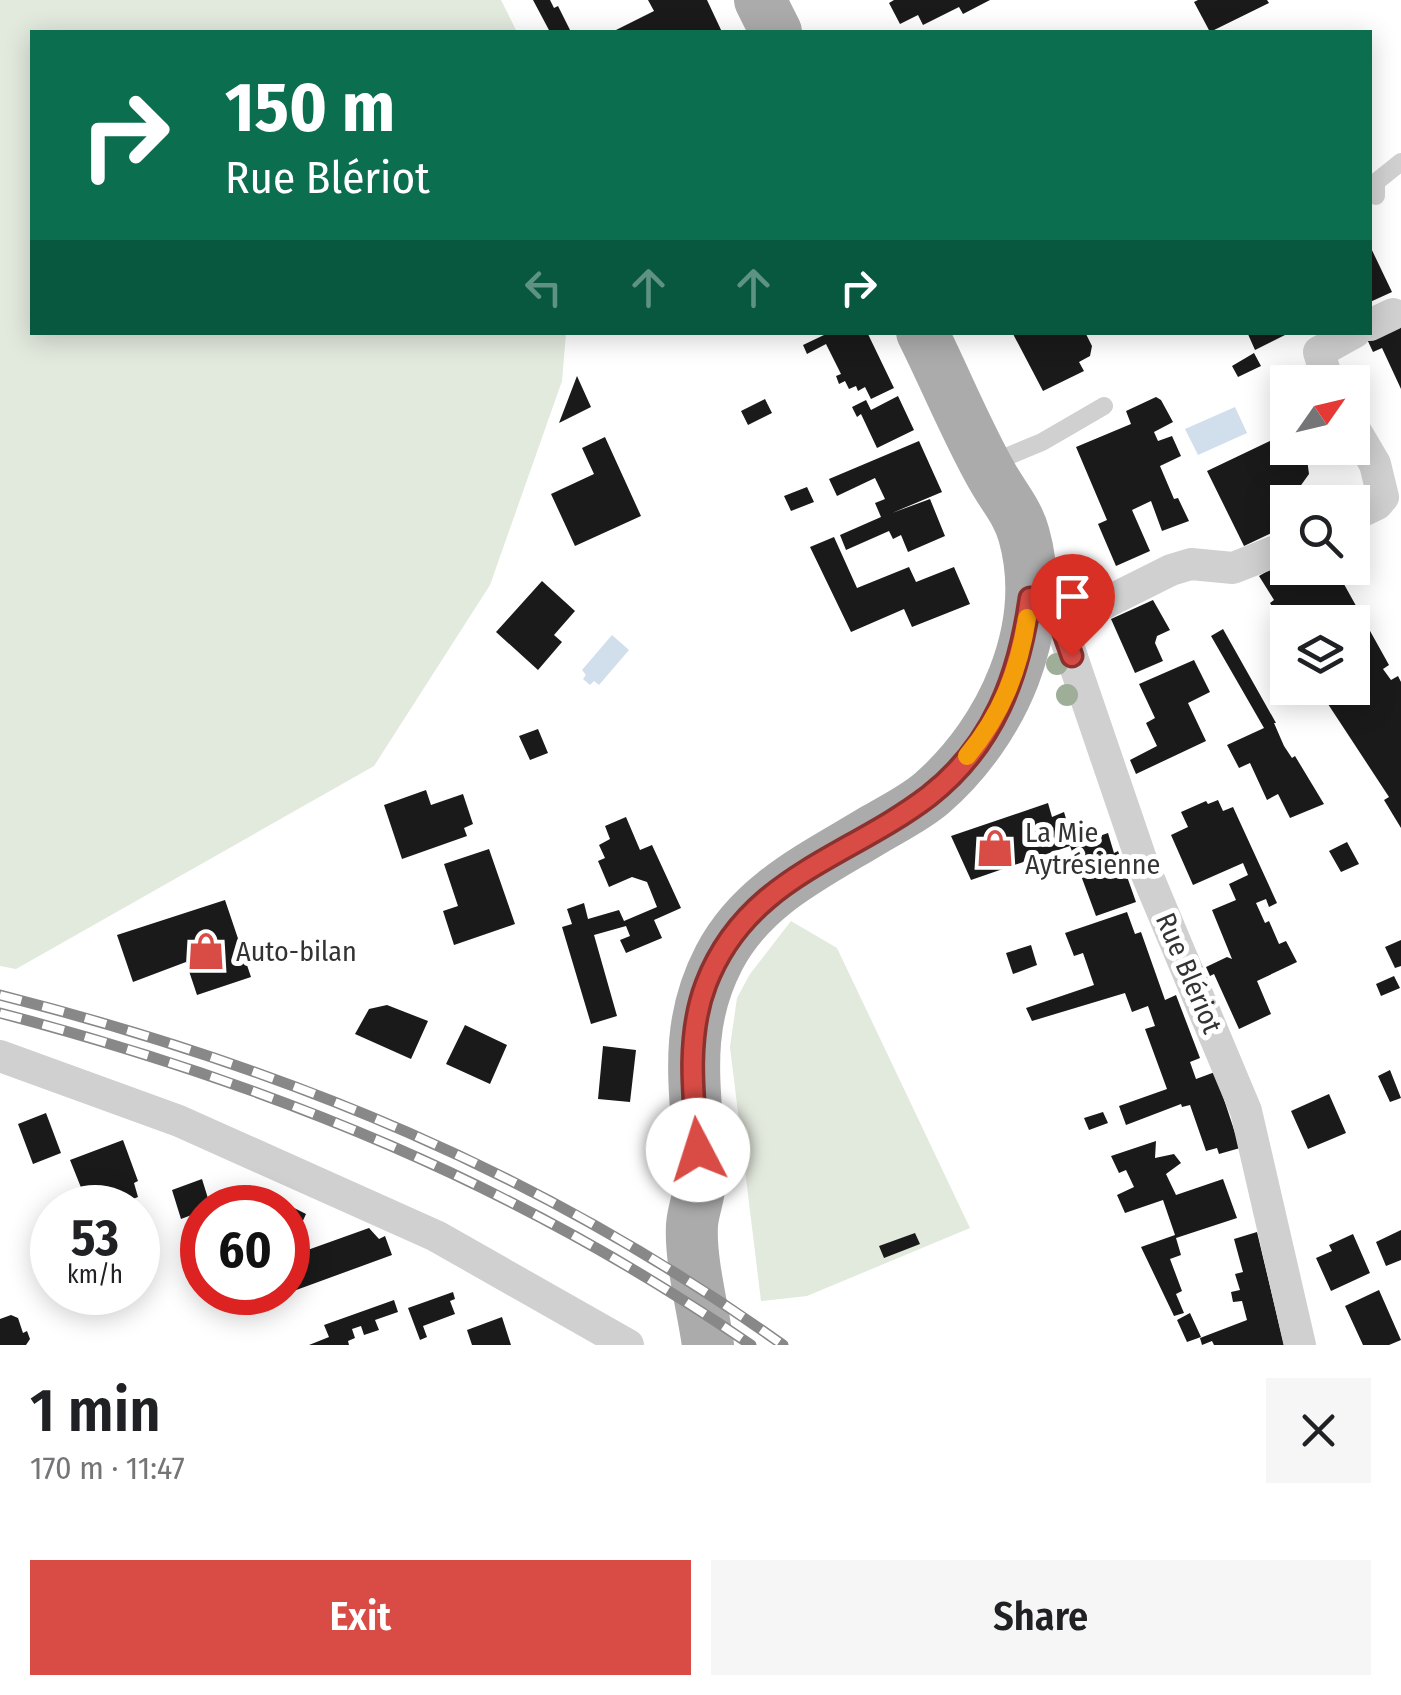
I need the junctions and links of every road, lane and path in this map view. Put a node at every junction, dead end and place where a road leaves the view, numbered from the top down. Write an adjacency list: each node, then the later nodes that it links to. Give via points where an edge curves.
1 (760, 0): 2 (main road)
2 (775, 30)
3 (1401, 162): 4 (lane, via 1376,182)
4 (1376, 196)
5 (923, 335): 10 (main road)
6 (1349, 335): 7 (street, via 1318,352)
7 (1322, 365)
8 (1104, 406): 10 (lane)
9 (1370, 456): 11 (street, via 1383,498)
10 (989, 469): 13 (main road, via 994,517)
11 (1370, 506)
12 (1270, 553): 13 (street, via 1233,568 1191,564)
13 (1032, 598): 16 (main road, via 1013,682 990,728 956,769 930,795 781,885 722,953 706,984 692,1083 700,1184 694,1242); 17 (street, Rue Blériot, via 1246,1111)
14 (0, 1056): 15 (street, via 180,1121 436,1236)
15 (628, 1345)
16 (708, 1345)
17 (1300, 1345)

